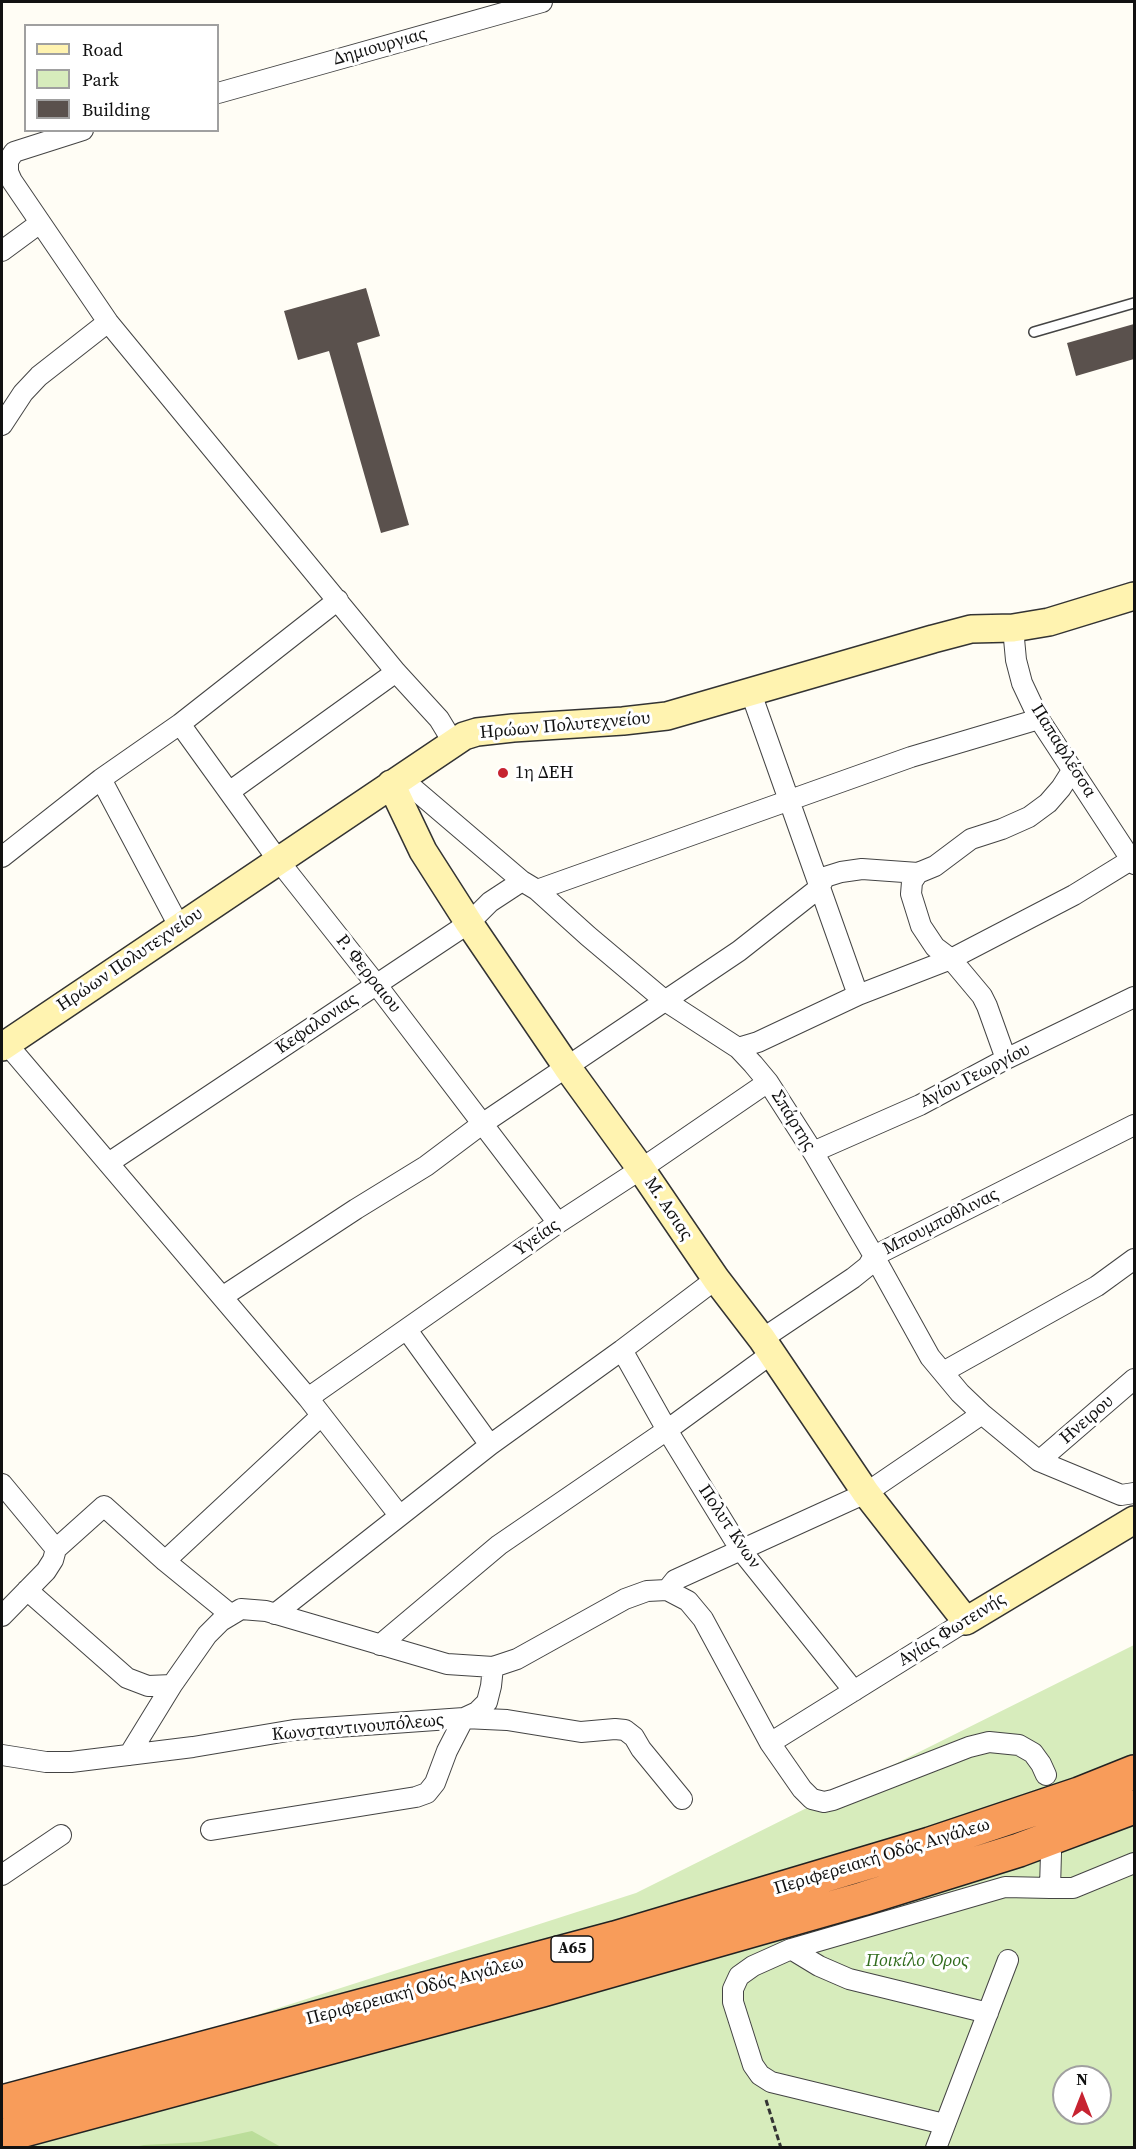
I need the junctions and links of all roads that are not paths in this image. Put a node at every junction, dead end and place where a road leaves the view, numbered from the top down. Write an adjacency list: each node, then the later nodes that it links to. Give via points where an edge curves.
1 (542, 2): 2 (street, Δημιουργιας)
2 (219, 93)
3 (77, 132): 4 (street, via 14,152 8,161 12,181)
4 (40, 223): 5 (street); 7 (street)
5 (2, 251)
6 (1134, 303): 8 (lane)
7 (108, 322): 9 (street, via 39,376); 11 (street)
8 (1034, 332)
9 (2, 425)
10 (1134, 597): 12 (street, Ηρώων Πολυτεχνείου, via 1049,622)
11 (338, 600): 13 (street); 16 (street)
12 (1013, 628): 14 (street, Ηρώων Πολυτεχνείου, via 971,629); 15 (street, Παπαφλέσσα, via 1022,683)
13 (396, 672): 17 (street, via 439,719); 21 (street)
14 (751, 693): 17 (street, Ηρώων Πολυτεχνείου, via 668,716 477,732); 22 (street)
15 (1039, 719): 18 (street, Παπαφλέσσα); 22 (street, Κεφαλονιας, via 911,757)
16 (180, 724): 19 (street); 21 (street, Ρ. Φερραιου)
17 (453, 742): 20 (street, Ηρώων Πολυτεχνείου)
18 (1073, 769): 25 (street, Παπαφλέσσα); 26 (street, via 1048,803 1029,817 971,839 935,866)
19 (100, 779): 23 (street); 30 (street)
20 (396, 781): 24 (street, Ηρώων Πολυτεχνείου); 27 (street, Σπάρτης); 29 (street, Μ. Ασιας, via 423,851)
21 (229, 792): 24 (street, Ρ. Φερραιου)
22 (790, 801): 27 (street, Κεφαλονιας); 28 (street)
23 (2, 856)
24 (278, 860): 30 (street, Ηρώων Πολυτεχνείου); 32 (street, Ρ. Φερραιου)
25 (1134, 860): 31 (street)
26 (918, 873): 28 (street, via 841,872 825,878); 31 (street, via 911,894 921,926 935,947)
27 (530, 885): 29 (street, Κεφαλονιας, via 490,902); 35 (street, Σπάρτης)
28 (819, 888): 33 (street); 35 (street, via 739,951)
29 (469, 923): 32 (street, Κεφαλονιας); 39 (street, Μ. Ασιας)
30 (179, 926): 36 (street, Ηρώων Πολυτεχνείου)
31 (951, 959): 33 (street); 38 (street, via 982,996)
32 (376, 984): 41 (street, Ρ. Φερραιου); 44 (street, Κεφαλονιας)
33 (858, 995): 37 (street)
34 (1134, 997): 38 (street, Αγίου Γεωργίου)
35 (664, 1000): 37 (street, Σπάρτης); 39 (street)
36 (4, 1045): 44 (street)
37 (738, 1048): 40 (street, Σπάρτης)
38 (1006, 1059): 43 (street, Αγίου Γεωργίου, via 920,1105)
39 (567, 1067): 41 (street); 45 (street, Μ. Ασιας)
40 (768, 1082): 43 (street, Σπάρτης); 45 (street, Υγείας)
41 (482, 1124): 46 (street, Ρ. Φερραιου); 50 (street, via 426,1166)
42 (1134, 1125): 47 (street, Μπουμποθλινας)
43 (813, 1152): 47 (street, Σπάρτης)
44 (110, 1162): 50 (street)
45 (641, 1170): 46 (street, Υγείας); 49 (street, Μ. Ασιας)
46 (558, 1223): 51 (street, Υγείας)
47 (874, 1256): 52 (street, Μπουμποθλινας, via 868,1266); 54 (street, Σπάρτης, via 916,1335)
48 (1134, 1259): 54 (street, via 1097,1286)
49 (716, 1279): 52 (street, Μ. Ασιας); 53 (street)
50 (222, 1297): 56 (street)
51 (407, 1330): 56 (street, Υγείας); 60 (street)
52 (766, 1347): 59 (street, Μπουμποθλινας); 63 (street, Μ. Ασιας)
53 (622, 1350): 59 (street, Πολυτ Κνων); 60 (street)
54 (944, 1372): 57 (street, Σπάρτης)
55 (1134, 1379): 61 (street, Ηνειρου)
56 (308, 1398): 58 (street)
57 (982, 1414): 61 (street, Σπάρτης); 63 (street)
58 (321, 1416): 65 (street); 69 (street)
59 (666, 1430): 68 (street, Πολυτ Κνων); 76 (street, Μπουμποθλινας, via 499,1545)
60 (490, 1445): 65 (street)
61 (1039, 1461): 64 (street, Σπάρτης, via 1121,1495)
62 (2, 1484): 67 (street)
63 (866, 1493): 68 (street); 75 (street, Μ. Ασιας)
64 (1134, 1493)
65 (399, 1515): 73 (street)
66 (1134, 1520): 75 (street, Αγίας Φωτεινής)
67 (56, 1549): 69 (street, via 104,1506); 70 (street, via 46,1571)
68 (740, 1549): 71 (street, via 675,1580); 79 (street, Πολυτ Κνων)
69 (165, 1561): 72 (street)
70 (27, 1590): 74 (street); 78 (street, via 127,1678 148,1686)
71 (666, 1590): 77 (street, via 647,1591 625,1599 516,1659); 81 (street, via 688,1601 703,1619)
72 (230, 1614): 73 (street, via 241,1609); 78 (street, via 207,1635)
73 (275, 1614): 76 (street)
74 (2, 1616)
75 (966, 1621): 79 (street, Αγίας Φωτεινής)
76 (380, 1645): 77 (street, via 447,1664)
77 (493, 1667): 80 (street, via 487,1702)
78 (172, 1685): 83 (street)
79 (854, 1691): 81 (street, Αγίας Φωτεινής)
80 (464, 1718): 83 (street, Κωνσταντινουπόλεως, via 294,1730); 86 (street, Κωνσταντινουπόλεως, via 507,1720 581,1732 625,1730); 88 (street, via 427,1793)
81 (770, 1743): 85 (street, via 802,1789 812,1799 824,1802 989,1742 1026,1749)
82 (2, 1755): 83 (street, Κωνσταντινουπόλεως, via 62,1762)
83 (129, 1755)
84 (1134, 1772): 97 (highway, Περιφερειακή Οδός Αιγάλεω / Α65, via 930,1844 649,1928)
85 (1046, 1775)
86 (682, 1799)
87 (1134, 1807): 99 (highway, Περιφερειακή Οδός Αιγάλεω / Α65, via 1009,1853 782,1922)
88 (211, 1830)
89 (61, 1835): 92 (street)
90 (1051, 1853): 93 (street)
91 (1134, 1863): 93 (street, via 1073,1888)
92 (2, 1875)
93 (1050, 1888): 94 (street, via 1005,1887)
94 (792, 1949): 96 (street, via 849,1979); 98 (street, via 753,1966 739,1976 733,1989 733,2002 753,2065 760,2075 771,2082)
95 (1008, 1960): 96 (street)
96 (988, 2013): 98 (street)
97 (2, 2102)
98 (944, 2124): 100 (street)
99 (2, 2136)
100 (936, 2148)

